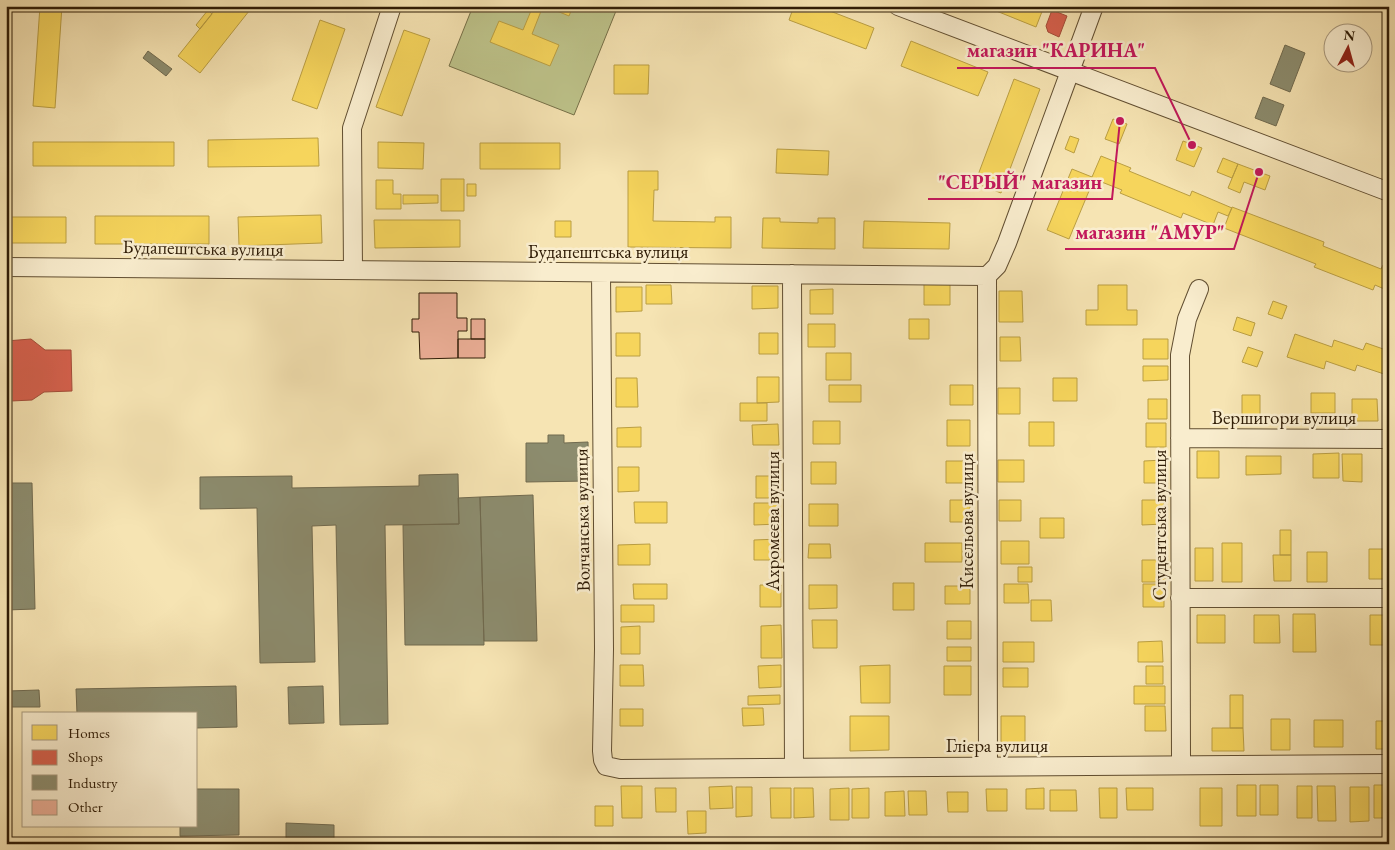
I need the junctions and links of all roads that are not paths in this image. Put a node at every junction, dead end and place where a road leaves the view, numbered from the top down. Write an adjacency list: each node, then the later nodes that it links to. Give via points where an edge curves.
1 (392, 6): 7 (street, via 352,128)
2 (898, 6): 4 (street)
3 (1094, 6): 4 (street)
4 (1069, 71): 5 (street); 10 (street, via 1007,243 997,266)
5 (1389, 192)
6 (6, 267): 7 (street, Будапештська вулиця)
7 (352, 270): 8 (street, Будапештська вулиця)
8 (601, 273): 9 (street, Будапештська вулиця); 18 (street, Волчанська вулиця, via 602,752)
9 (792, 274): 10 (street, Будапештська вулиця); 20 (street, Ахромєєва вулиця)
10 (987, 276): 19 (street, Кисєльова вулиця)
11 (1199, 289): 12 (street, Студентська вулиця, via 1187,319 1180,355)
12 (1180, 438): 13 (street, Вершигори вулиця); 14 (street, Студентська вулиця)
13 (1389, 439)
14 (1180, 598): 15 (street); 17 (street, Студентська вулиця)
15 (1389, 598)
16 (1389, 764): 17 (street, Глієра вулиця)
17 (1181, 765): 19 (street, Глієра вулиця)
18 (606, 766): 20 (street, Глієра вулиця, via 620,769)
19 (988, 766): 20 (street, Глієра вулиця)
20 (794, 767)

